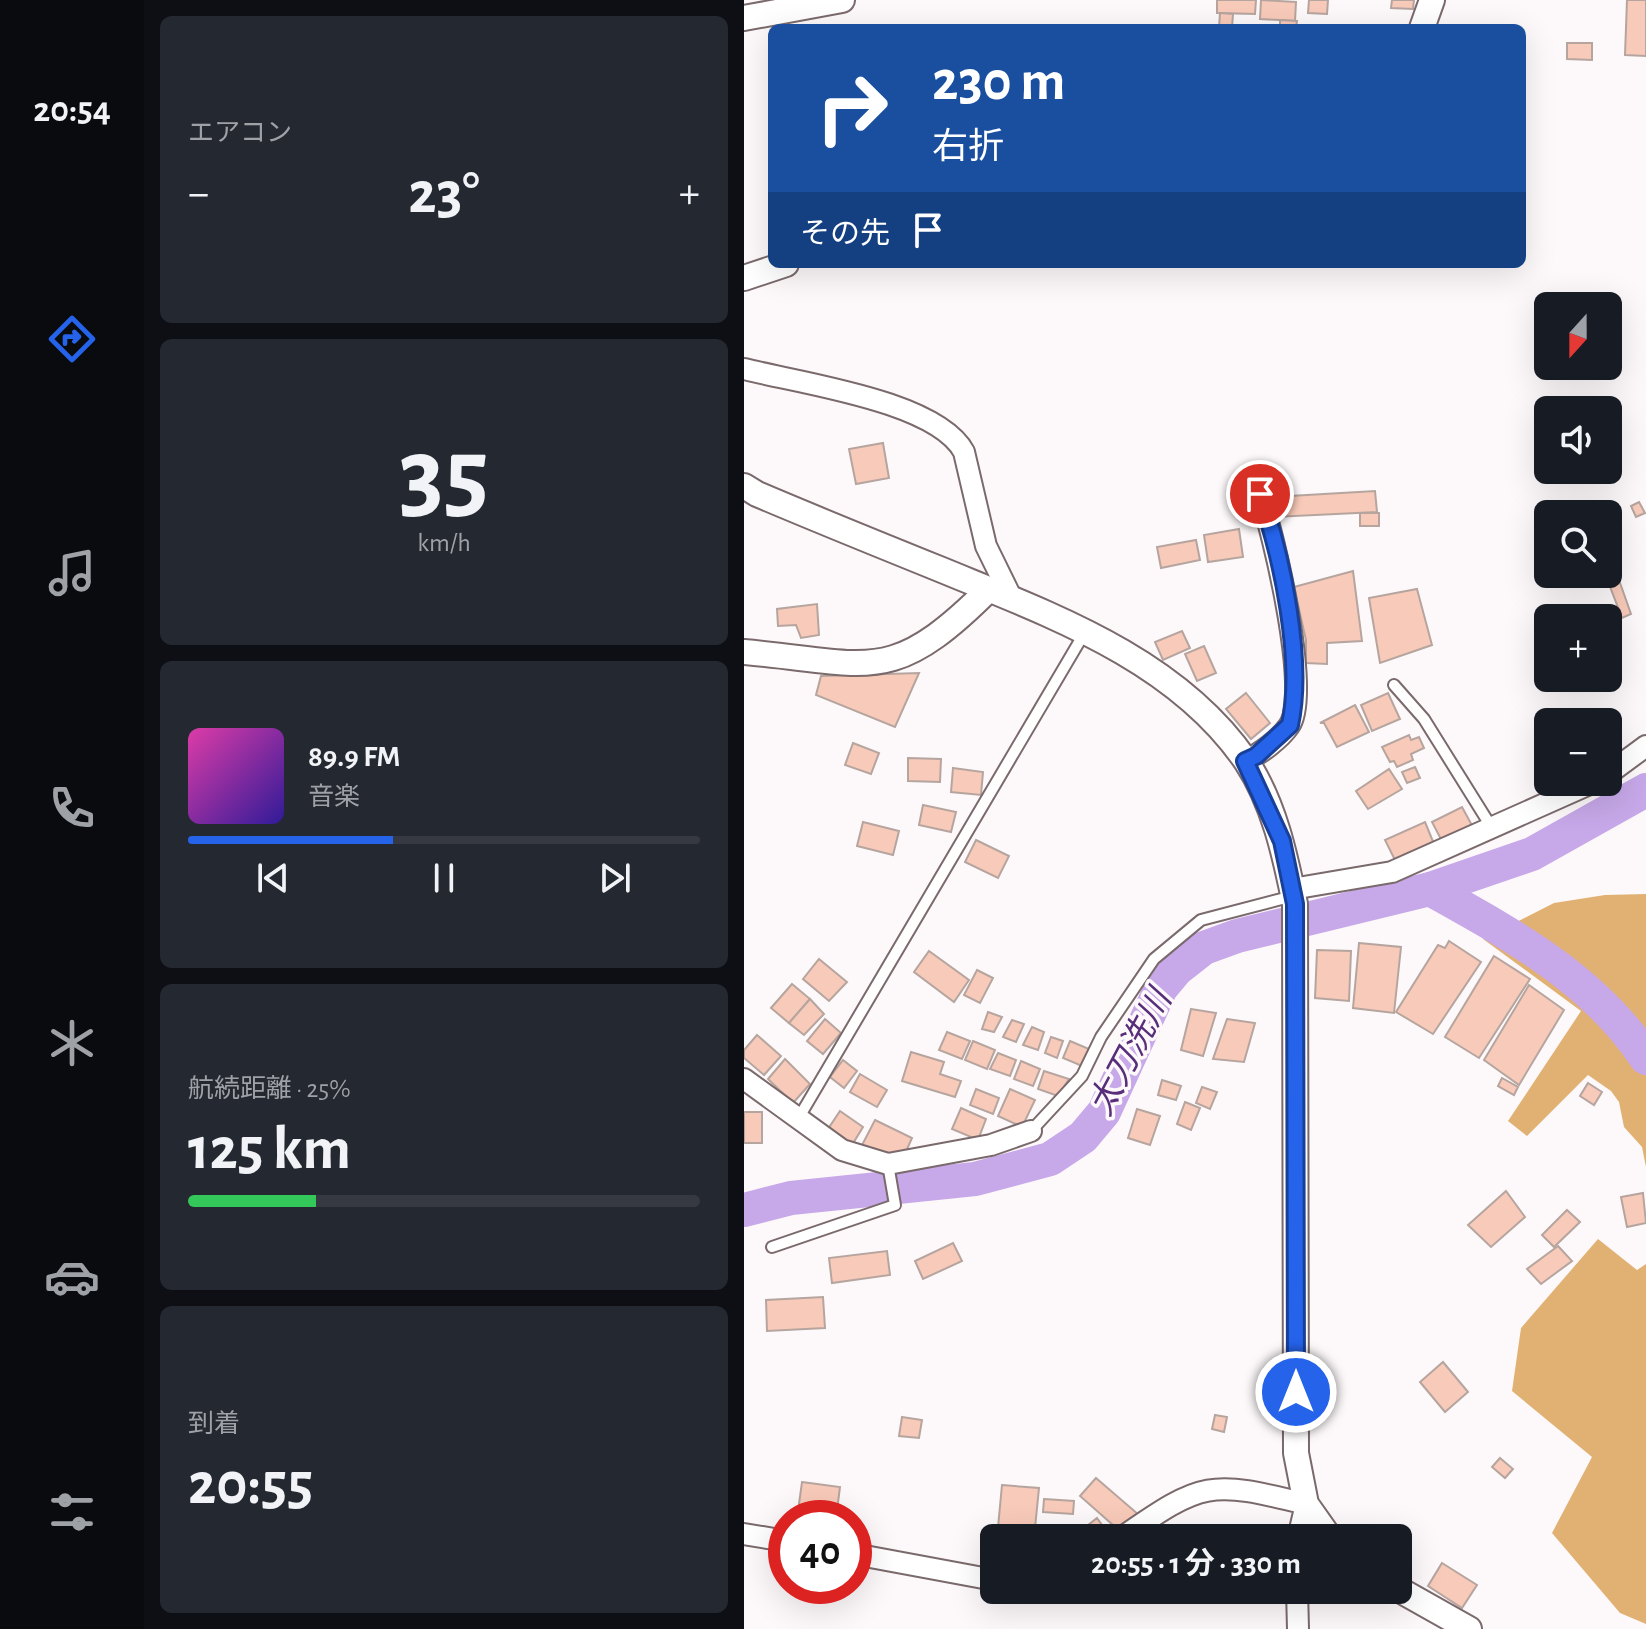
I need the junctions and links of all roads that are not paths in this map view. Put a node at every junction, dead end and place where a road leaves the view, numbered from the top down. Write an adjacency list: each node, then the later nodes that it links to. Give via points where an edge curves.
1 (842, 0): 3 (street)
2 (1432, 0): 4 (street)
3 (744, 18)
4 (1423, 24)
5 (774, 268): 6 (street)
6 (744, 278)
7 (744, 369): 11 (street, via 891,405 936,422 956,437 986,546)
8 (744, 486): 10 (street)
9 (1260, 494): 16 (street, via 1290,628 1295,704 1290,725)
10 (989, 589): 11 (street); 13 (street, via 952,625 896,660 846,664)
11 (1012, 599): 12 (street)
12 (1085, 632): 16 (street, via 1145,665 1191,700); 22 (lane)
13 (744, 652)
14 (1394, 685): 19 (lane, via 1424,719)
15 (1646, 746): 17 (street)
16 (1245, 761): 20 (street, via 1282,841)
17 (1622, 764)
18 (1565, 796): 19 (street)
19 (1493, 830): 20 (street, via 1392,872)
20 (1293, 896): 23 (lane, via 1201,920 1154,959 1101,1037 1082,1076); 26 (street, via 1296,1453)
21 (744, 1079): 22 (street)
22 (798, 1119): 24 (street, via 842,1150)
23 (1031, 1131): 24 (street, via 991,1145)
24 (888, 1164): 25 (lane, via 895,1205)
25 (772, 1247)
26 (1306, 1504): 27 (street, via 1242,1488 1213,1488 1189,1493); 28 (street); 29 (street)
27 (1142, 1524)
28 (1301, 1524)
29 (1320, 1524)
30 (744, 1534): 31 (street)
31 (768, 1538)
32 (872, 1557): 33 (street)
33 (980, 1577)
34 (1412, 1597): 37 (street)
35 (1297, 1604): 36 (street)
36 (1298, 1629)
37 (1469, 1629)

